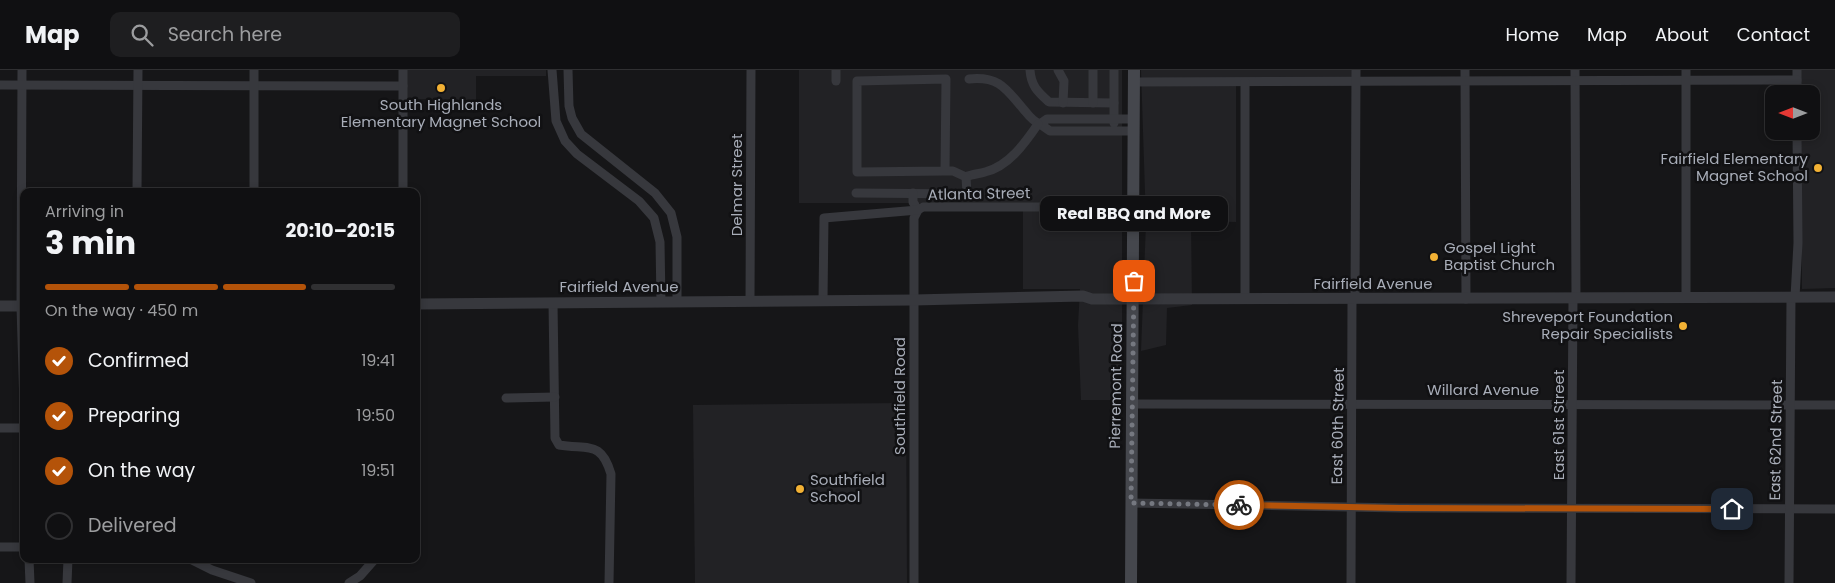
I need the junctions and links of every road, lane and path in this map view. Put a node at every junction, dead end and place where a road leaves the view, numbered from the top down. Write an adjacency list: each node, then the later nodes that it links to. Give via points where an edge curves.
1 (22, 70): 28 (street)
2 (138, 70): 31 (street)
3 (254, 70): 32 (street)
4 (403, 70): 30 (street)
5 (552, 70): 62 (street, via 556,121 565,141 577,154 644,205 654,218 660,242)
6 (568, 70): 63 (street, via 569,106 581,134 655,193 671,213 677,236)
7 (751, 70): 61 (street, Delmar Street)
8 (836, 70): 21 (street)
9 (1030, 70): 33 (street, via 1036,91 1050,102)
10 (1058, 70): 33 (street, via 1064,81)
11 (1093, 70): 34 (street)
12 (1114, 70): 35 (street)
13 (1356, 70): 23 (street, East 60th Street)
14 (1465, 70): 24 (street)
15 (1576, 70): 25 (street, East 61st Street)
16 (1686, 70): 26 (street)
17 (1797, 70): 20 (street)
18 (1134, 76): 22 (street); 38 (main road, Pierremont Road)
19 (969, 80): 37 (street, via 982,78 999,83)
20 (1797, 80): 26 (street); 29 (street)
21 (836, 81)
22 (1245, 82): 23 (street); 56 (street)
23 (1356, 82): 24 (street); 57 (street, East 60th Street)
24 (1465, 82): 25 (street); 58 (street)
25 (1576, 82): 26 (street); 51 (street, East 61st Street)
26 (1686, 82): 52 (street)
27 (0, 85): 28 (street)
28 (22, 85): 31 (street); 43 (street)
29 (1797, 85)
30 (403, 86): 32 (street); 46 (street)
31 (138, 87): 32 (street); 44 (street)
32 (254, 87): 45 (street)
33 (1063, 103): 34 (street)
34 (1093, 103): 35 (street)
35 (1114, 103): 36 (street)
36 (1114, 118): 37 (street, via 1047,119); 38 (street); 39 (street)
37 (1039, 124): 39 (street, via 1050,131); 42 (street, via 1002,165)
38 (1134, 125): 39 (street); 49 (main road, Pierremont Road)
39 (1114, 131)
40 (1797, 140): 53 (street, East 62nd Street, via 1798,244)
41 (945, 171): 41 (street, via 857,172 857,81 946,79); 42 (street, via 953,170)
42 (966, 177): 48 (street, via 968,194)
43 (22, 188)
44 (137, 188)
45 (254, 188)
46 (403, 188)
47 (856, 193): 48 (street)
48 (913, 193): 50 (street, via 913,202)
49 (1135, 207): 50 (street, Atlanta Street, via 923,207); 55 (main road, Pierremont Road)
50 (918, 210): 59 (street, Atlanta Street, via 824,218); 60 (street, Southfield Road, via 914,218)
51 (1574, 298): 52 (street, Fairfield Avenue); 58 (street, Fairfield Avenue); 72 (street, East 61st Street)
52 (1686, 298): 53 (street, Fairfield Avenue)
53 (1793, 298): 54 (street, Fairfield Avenue); 73 (street, East 62nd Street)
54 (1835, 298)
55 (1134, 299): 56 (street, Fairfield Avenue); 60 (street, Fairfield Avenue, via 1092,299 1072,303 1015,302 1003,298); 70 (main road, Pierremont Road)
56 (1245, 299): 57 (street, Fairfield Avenue)
57 (1354, 299): 58 (street, Fairfield Avenue); 71 (street, East 60th Street)
58 (1466, 299)
59 (823, 300): 60 (street, Fairfield Avenue); 61 (street, Fairfield Avenue)
60 (914, 300): 93 (street, Southfield Road)
61 (750, 301): 63 (street, Fairfield Avenue)
62 (661, 302): 63 (street, Fairfield Avenue); 64 (street, Fairfield Avenue)
63 (677, 302)
64 (553, 303): 65 (street, Fairfield Avenue); 68 (street)
65 (420, 304)
66 (0, 306): 67 (street)
67 (20, 306)
68 (555, 397): 69 (street); 92 (street, via 557,444 599,450 606,458 611,474)
69 (506, 398)
70 (1131, 404): 71 (street, Willard Avenue); 77 (main road, Pierremont Road)
71 (1352, 404): 72 (street, Willard Avenue); 78 (street, East 60th Street)
72 (1572, 404): 73 (street, Willard Avenue); 79 (street, East 61st Street)
73 (1790, 404): 74 (street, Willard Avenue); 80 (street, East 62nd Street)
74 (1835, 404)
75 (0, 428): 76 (street)
76 (20, 428)
77 (1131, 503): 78 (street); 94 (main road, Pierremont Road)
78 (1351, 508): 79 (street); 95 (street, East 60th Street)
79 (1572, 508): 80 (street); 96 (street, East 61st Street)
80 (1789, 509): 81 (street); 97 (street, East 62nd Street)
81 (1835, 509)
82 (0, 548): 83 (street)
83 (20, 548)
84 (29, 563): 88 (street)
85 (68, 563): 89 (street)
86 (198, 563): 90 (street)
87 (371, 563): 91 (street)
88 (30, 583)
89 (67, 583)
90 (251, 583)
91 (349, 583)
92 (609, 583)
93 (914, 583)
94 (1131, 583)
95 (1351, 583)
96 (1571, 583)
97 (1789, 583)

